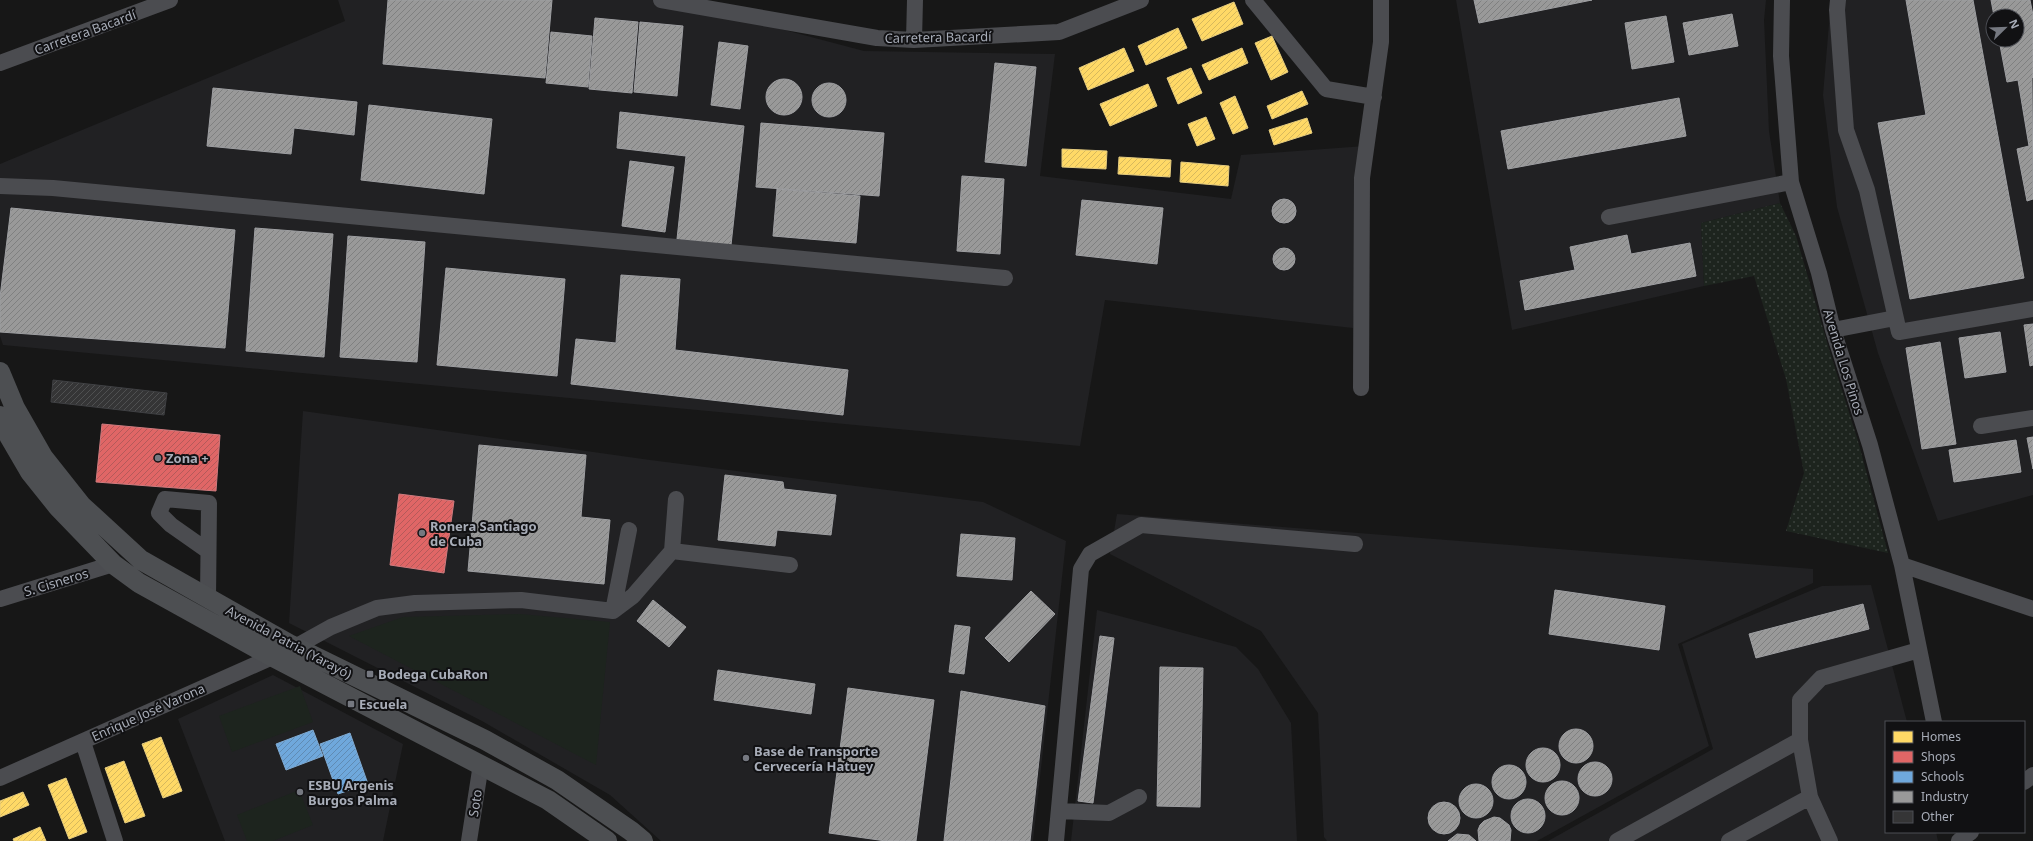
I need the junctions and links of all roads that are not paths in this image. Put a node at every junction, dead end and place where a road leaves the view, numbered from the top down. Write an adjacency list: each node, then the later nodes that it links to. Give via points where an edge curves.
1 (170, 0): 10 (street, Carretera Bacardí)
2 (664, 0): 9 (street, Carretera Bacardí, via 877,38)
3 (915, 0): 9 (street)
4 (1141, 0): 9 (street, Carretera Bacardí, via 1059,32)
5 (1253, 0): 11 (street, via 1326,89)
6 (1381, 0): 11 (street, via 1381,42)
7 (1782, 0): 12 (street, Avenida Los Pinos, via 1781,56)
8 (1838, 0): 17 (street, via 1846,130 1867,190)
9 (914, 40)
10 (0, 63)
11 (1374, 97): 20 (street, via 1362,178)
12 (1791, 182): 14 (street); 18 (street, Avenida Los Pinos, via 1819,273)
13 (0, 186): 15 (street, via 53,188)
14 (1609, 217)
15 (1005, 278)
16 (2033, 309): 17 (street, via 1899,332)
17 (1895, 318): 18 (street)
18 (1833, 330): 32 (street, Avenida Los Pinos, via 1870,445)
19 (0, 372): 34 (main road, Avenida Patria (Yarayó), via 30,436 81,505 141,560)
20 (1361, 388)
21 (0, 416): 24 (main road, Avenida Patria (Yarayó))
22 (2033, 418): 23 (street)
23 (1981, 426)
24 (5, 438): 30 (main road, Avenida Patria (Yarayó), via 58,507)
25 (676, 500): 28 (street)
26 (629, 530): 35 (street)
27 (1355, 544): 49 (street, via 1141,525 1090,554 1081,569)
28 (672, 550): 31 (street); 35 (street, via 633,596)
29 (208, 551): 34 (street)
30 (113, 564): 33 (street, S. Cisneros); 39 (main road, Avenida Patria (Yarayó), via 139,583)
31 (790, 565)
32 (1902, 565): 36 (street); 38 (street, Avenida Los Pinos)
33 (0, 599)
34 (208, 599): 37 (main road, Avenida Patria (Yarayó))
35 (613, 610): 37 (street, Enrique José Varona, via 521,600 415,603 377,608 331,627)
36 (2033, 610)
37 (295, 647): 39 (street, Enrique José Varona); 54 (main road, Avenida Patria (Yarayó), via 491,744 557,780)
38 (1919, 650): 40 (street, Avenida Los Pinos); 41 (street, via 1821,678 1800,700)
39 (271, 656): 42 (street, Enrique José Varona); 43 (main road, Avenida Patria (Yarayó))
40 (1934, 721)
41 (1800, 740): 48 (street); 56 (street)
42 (83, 742): 45 (street, Enrique José Varona); 51 (street)
43 (481, 764): 52 (street, Soto); 53 (main road, Avenida Patria (Yarayó), via 548,800)
44 (2033, 775): 46 (street)
45 (0, 778)
46 (2025, 781)
47 (1139, 797): 49 (street, via 1109,813)
48 (1810, 797): 57 (street); 58 (street)
49 (1058, 812): 55 (street)
50 (1970, 833): 59 (street)
51 (115, 841)
52 (469, 841)
53 (607, 841)
54 (643, 841)
55 (1056, 841)
56 (1617, 841)
57 (1729, 841)
58 (1830, 841)
59 (1958, 841)

